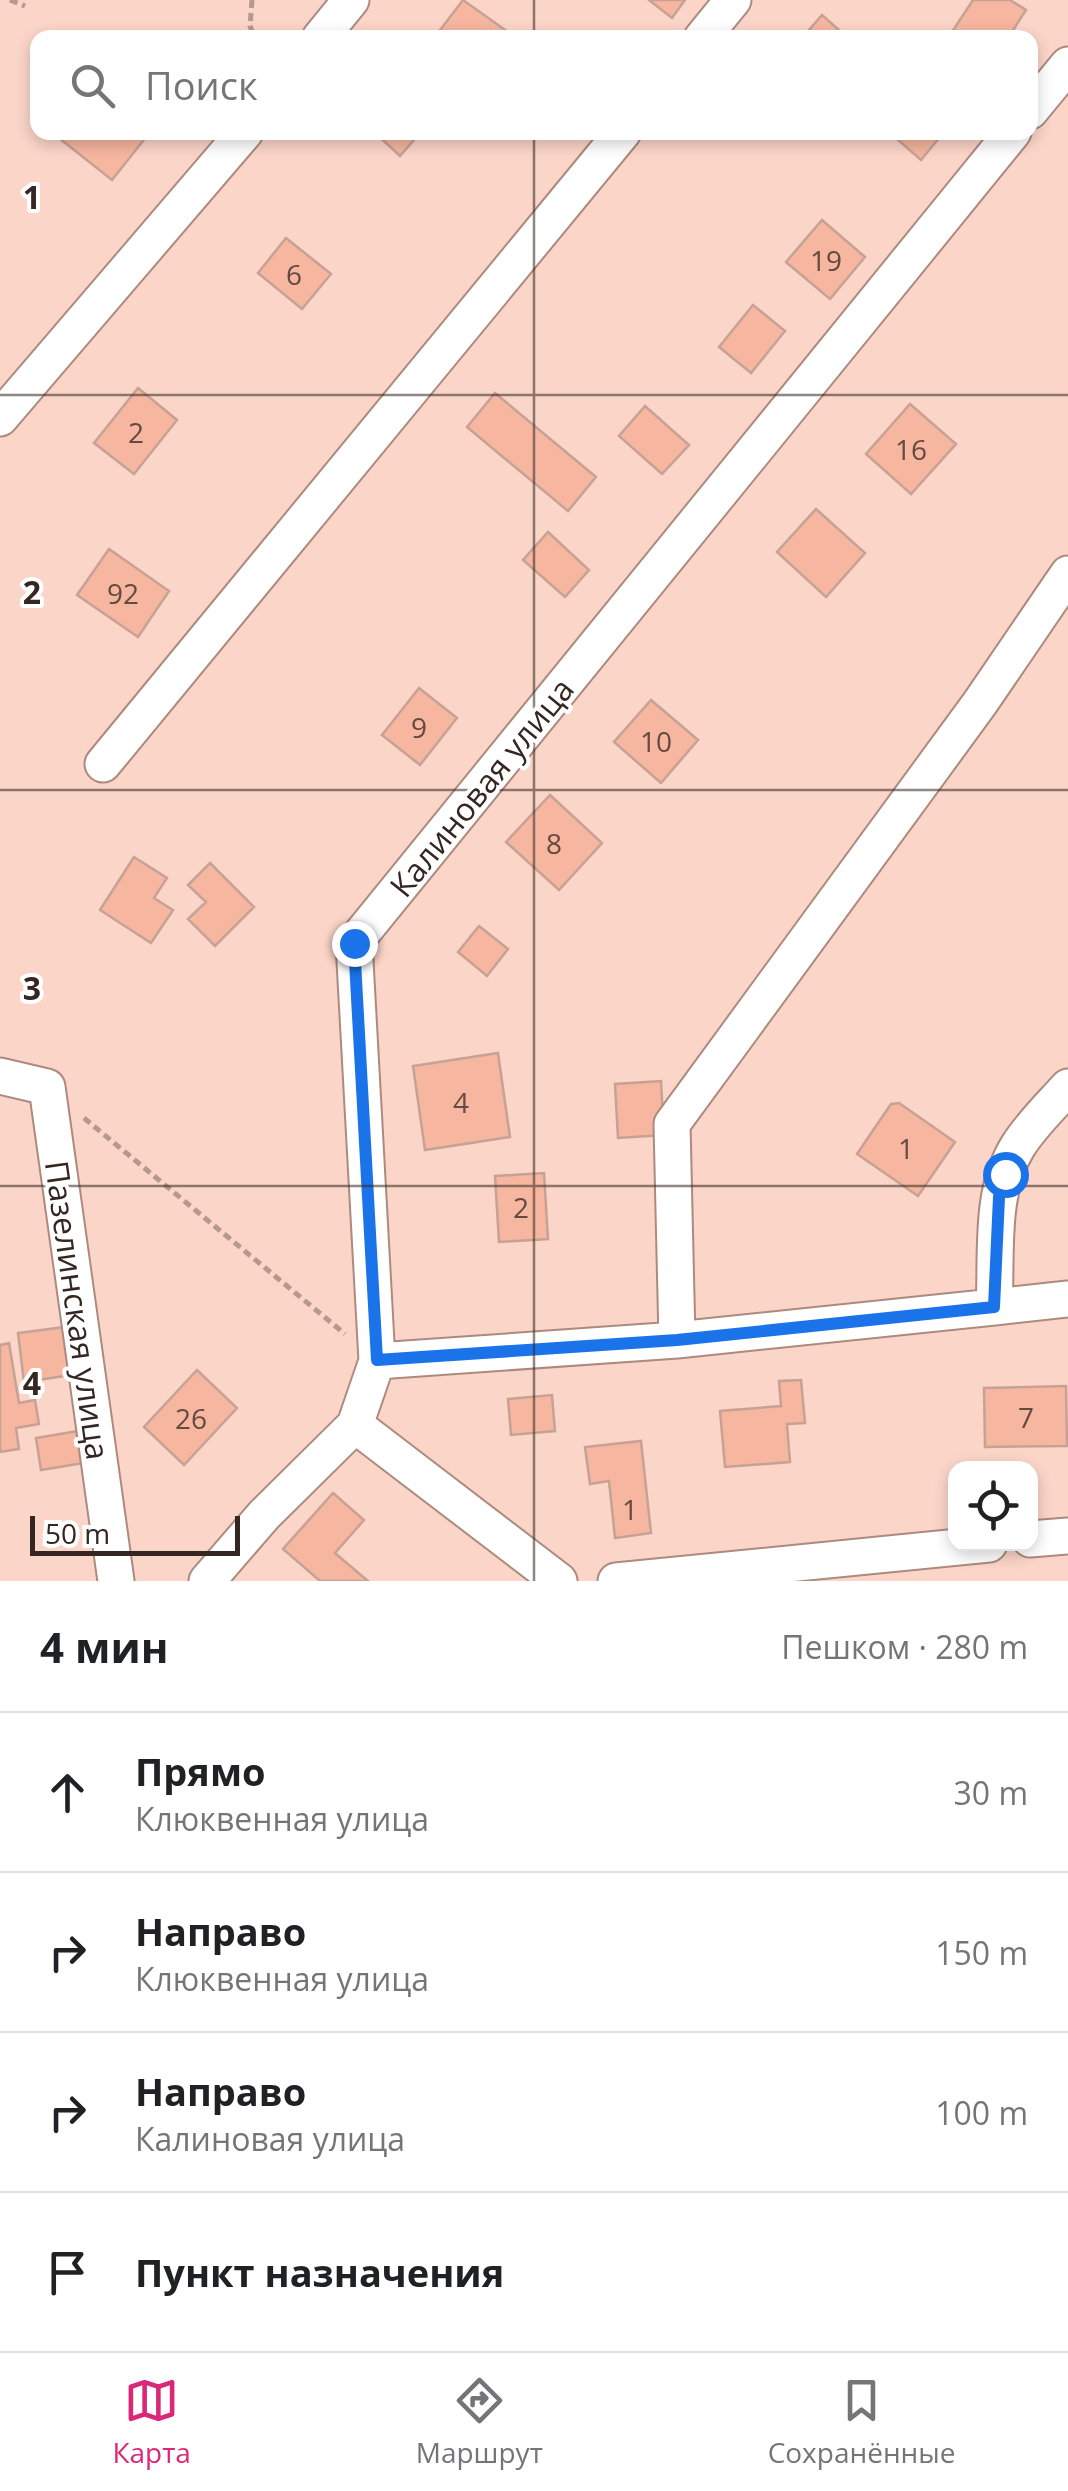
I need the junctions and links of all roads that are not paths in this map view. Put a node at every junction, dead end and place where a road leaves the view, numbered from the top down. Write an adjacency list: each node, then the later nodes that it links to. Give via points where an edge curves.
1 (351, 0): 3 (street)
2 (733, 0): 4 (street)
3 (327, 30)
4 (709, 30)
5 (1068, 65): 6 (street)
6 (1038, 101)
7 (238, 140): 10 (street)
8 (617, 140): 12 (street)
9 (1006, 140): 18 (street, Калиновая улица, via 354,943)
10 (0, 418)
11 (1068, 574): 17 (street, via 672,1124)
12 (102, 764)
13 (0, 1076): 23 (street, Пазелинская улица, via 47,1087)
14 (1068, 1087): 16 (street, via 1018,1147 1005,1174)
15 (1068, 1298): 16 (street)
16 (994, 1307): 17 (street)
17 (677, 1340): 18 (street)
18 (377, 1360): 19 (street, Калиновая улица)
19 (355, 1425): 24 (street, Калиновая улица); 25 (street)
20 (1068, 1536): 21 (street)
21 (1038, 1538)
22 (948, 1548): 26 (street)
23 (116, 1581)
24 (207, 1581)
25 (560, 1581)
26 (616, 1581)

